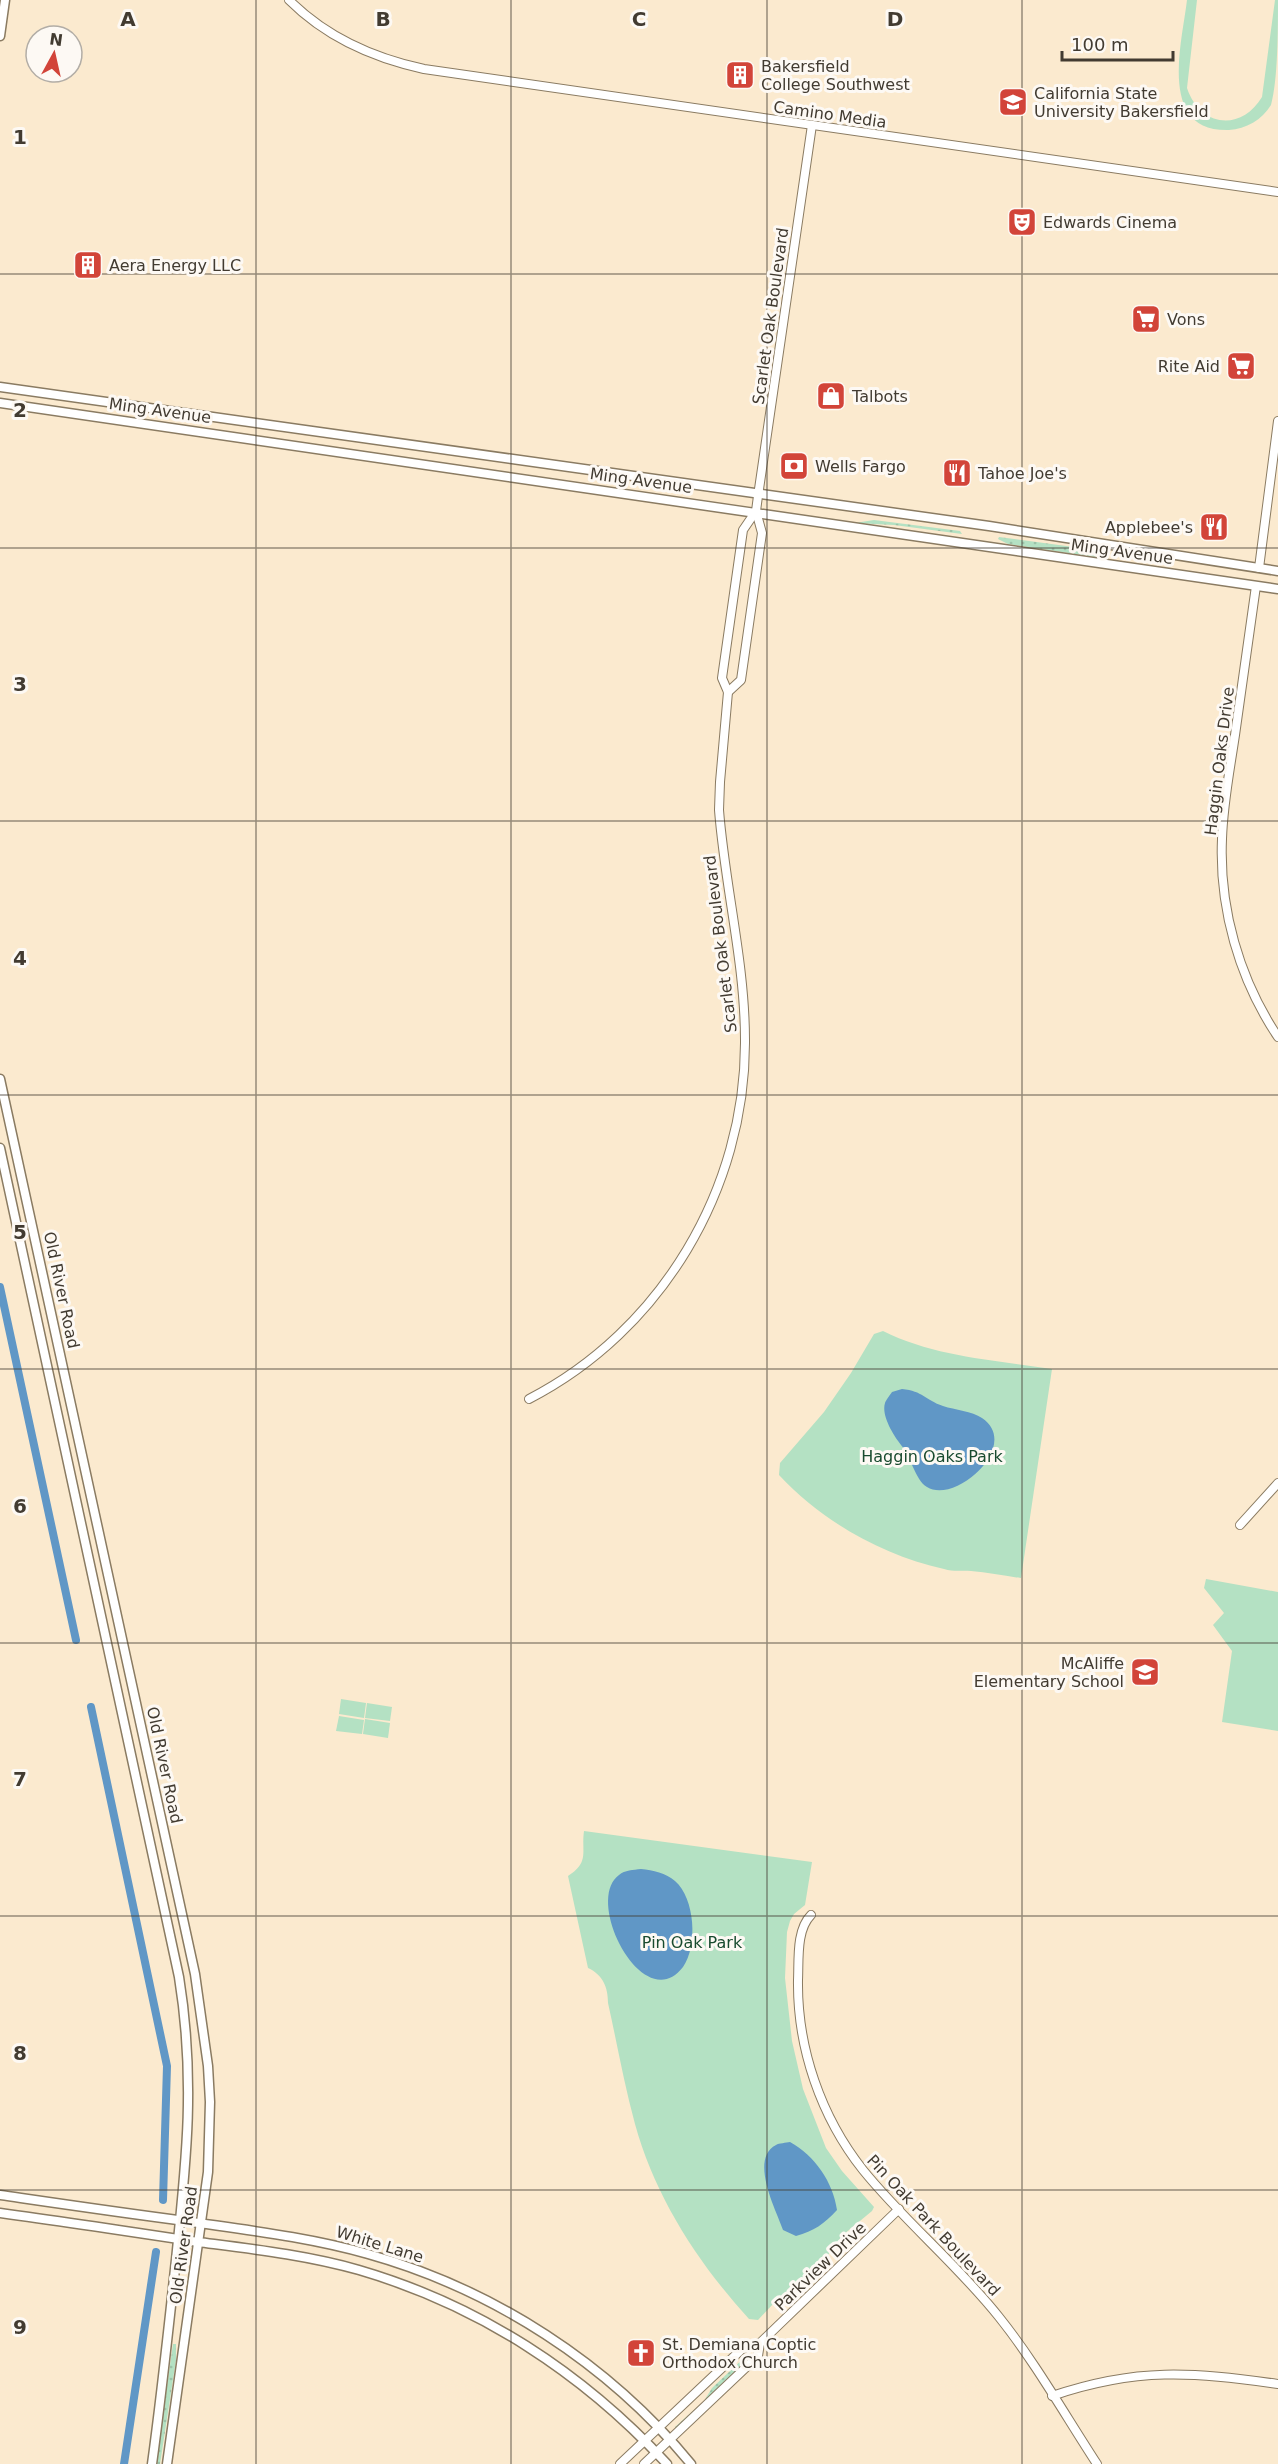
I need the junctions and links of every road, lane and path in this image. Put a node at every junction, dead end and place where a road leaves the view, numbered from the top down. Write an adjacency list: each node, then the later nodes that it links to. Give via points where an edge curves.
1 (5, 0): 3 (main road)
2 (289, 0): 4 (street, Camino Media, via 343,40 406,65)
3 (0, 36)
4 (812, 125): 5 (street, Camino Media); 9 (street, Scarlet Oak Boulevard)
5 (1278, 192)
6 (0, 387): 9 (main road, Ming Avenue)
7 (0, 403): 10 (main road, Ming Avenue)
8 (1278, 421): 11 (street)
9 (758, 496): 10 (street, Scarlet Oak Boulevard); 11 (main road, Ming Avenue, via 989,526)
10 (756, 512): 13 (main road, Ming Avenue); 15 (street, Scarlet Oak Boulevard, via 743,530 722,678); 15 (street, Scarlet Oak Boulevard, via 762,533 741,680)
11 (1259, 568): 12 (main road, Ming Avenue)
12 (1278, 571)
13 (1256, 586): 14 (main road, Ming Avenue); 16 (street, Haggin Oaks Drive, via 1223,815 1222,862 1228,916 1240,962)
14 (1278, 589)
15 (728, 692): 19 (street, Scarlet Oak Boulevard, via 719,810 742,986 745,1040 742,1096 730,1152 693,1241 648,1304 582,1366)
16 (1278, 1037)
17 (0, 1079): 29 (main road, Old River Road, via 201,2008 210,2102 208,2172)
18 (0, 1148): 28 (main road, Old River Road, via 180,1988 189,2066 189,2132)
19 (529, 1399)
20 (1278, 1483): 21 (street)
21 (1240, 1525)
22 (811, 1915): 26 (street, Pin Oak Park Boulevard, via 804,1922 798,1986 809,2066 843,2141)
23 (0, 2195): 24 (main road, White Lane)
24 (16, 2197): 25 (main road); 28 (main road, White Lane)
25 (0, 2200)
26 (899, 2209): 32 (street, Parkview Drive); 34 (street, Pin Oak Park Boulevard, via 993,2309)
27 (0, 2213): 30 (main road, White Lane)
28 (181, 2221): 29 (main road, White Lane); 30 (main road, Old River Road)
29 (201, 2224): 31 (main road, Old River Road); 35 (main road, White Lane, via 346,2248 401,2264 465,2290 555,2341 610,2382)
30 (178, 2239): 31 (main road, White Lane); 39 (main road, Old River Road)
31 (198, 2242): 37 (main road, White Lane, via 337,2264 456,2307 545,2357 600,2399); 40 (main road, Old River Road)
32 (760, 2343): 35 (street, Parkview Drive, via 742,2349); 36 (street, Parkview Drive, via 758,2356)
33 (1278, 2384): 34 (street, via 1169,2373 1120,2378)
34 (1052, 2396): 45 (street, Pin Oak Park Boulevard)
35 (659, 2428): 36 (main road, White Lane); 37 (street, Parkview Drive)
36 (671, 2440): 38 (street, Parkview Drive); 44 (main road, White Lane)
37 (645, 2441): 38 (main road, White Lane); 41 (street, Parkview Drive)
38 (656, 2453): 42 (street, Parkview Drive); 43 (main road, White Lane)
39 (152, 2464)
40 (167, 2464)
41 (620, 2464)
42 (644, 2464)
43 (667, 2464)
44 (691, 2464)
45 (1097, 2464)

